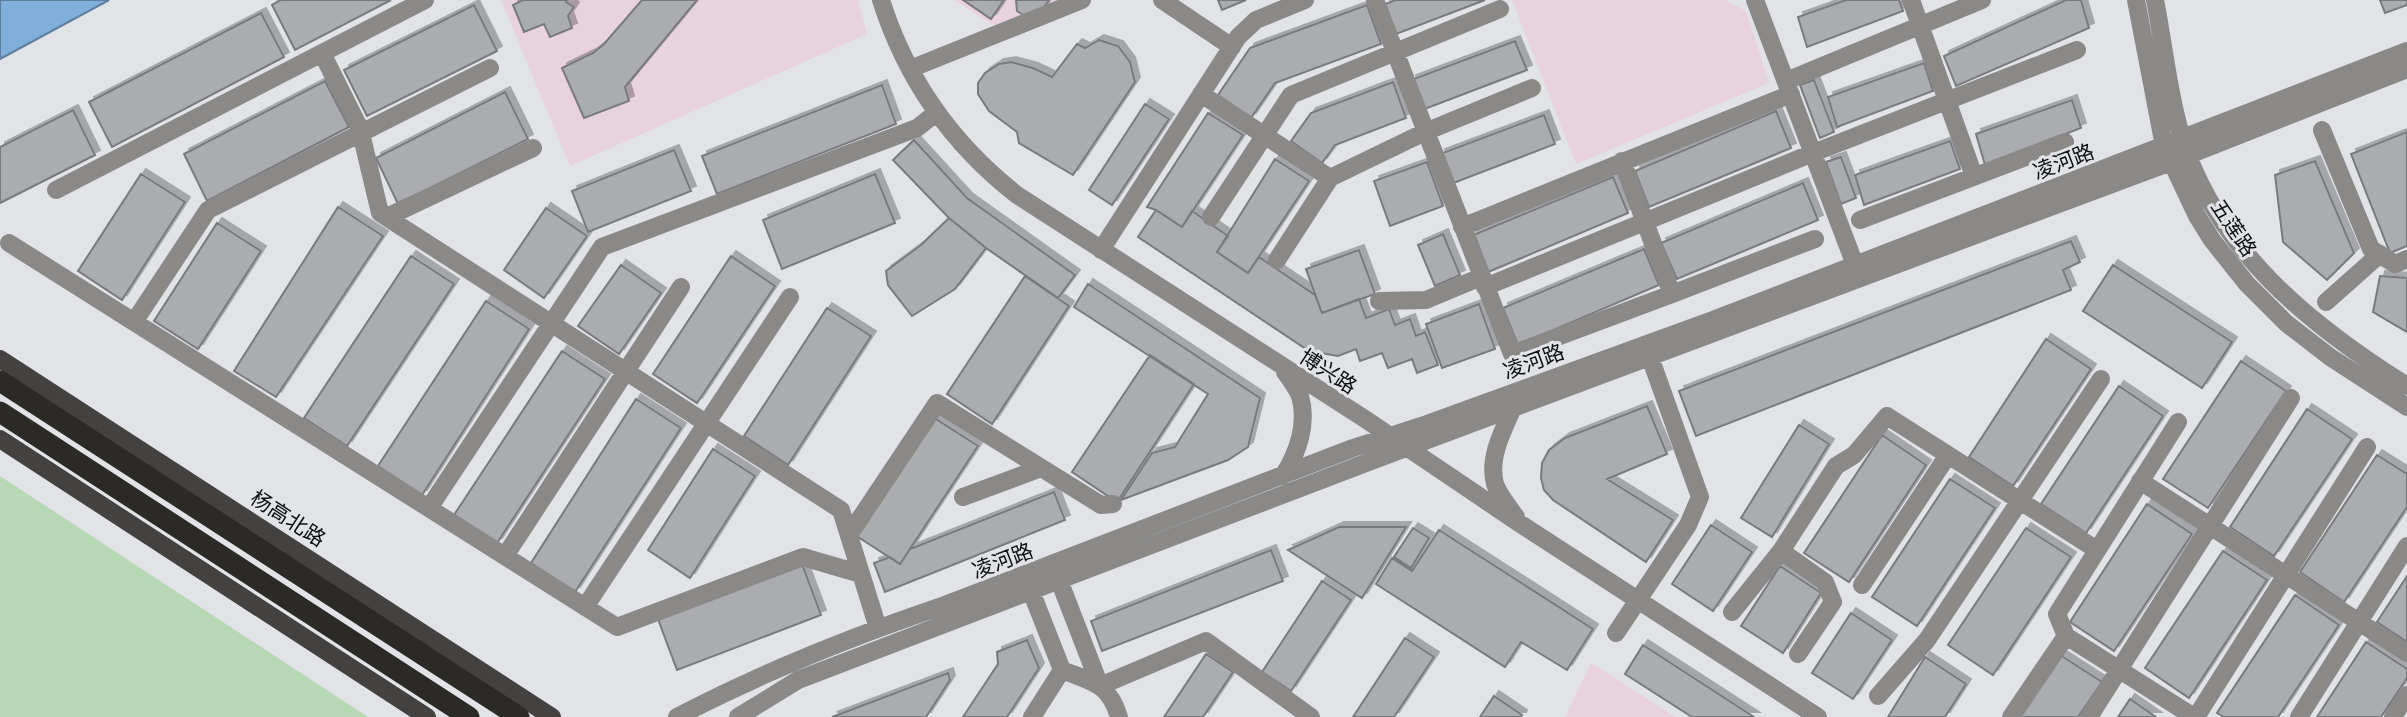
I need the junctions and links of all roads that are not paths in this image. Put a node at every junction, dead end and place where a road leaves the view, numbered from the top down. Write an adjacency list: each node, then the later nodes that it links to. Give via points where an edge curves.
1 (425, 0): 18 (street)
2 (881, 0): 20 (street, 博兴路)
3 (1082, 0): 20 (street)
4 (1161, 0): 14 (street)
5 (1305, 0): 14 (street, via 1256,20)
6 (1374, 0): 17 (street)
7 (1756, 0): 22 (street)
8 (1911, 0): 13 (street)
9 (1982, 0): 13 (street)
10 (2136, 0): 35 (street, 五莲路)
11 (2155, 0): 32 (street, 五莲路)
12 (1500, 9): 17 (street)
13 (1920, 26): 22 (street); 25 (street)
14 (1231, 47): 24 (street)
15 (2077, 50): 25 (street)
16 (2407, 51): 32 (street, 凌河路)
17 (1395, 52): 28 (street); 30 (street, via 1291,95)
18 (322, 53): 29 (street); 39 (street)
19 (491, 68): 29 (street)
20 (910, 69): 26 (street, 博兴路)
21 (2407, 69): 32 (street, 凌河路)
22 (1788, 87): 34 (street); 36 (street)
23 (1532, 88): 28 (street)
24 (1200, 94): 30 (street); 47 (street)
25 (1946, 101): 34 (street); 37 (street)
26 (936, 113): 47 (street, 博兴路, via 1001,183); 59 (street, via 917,128 602,247)
27 (2322, 130): 48 (street, via 2371,249)
28 (1426, 132): 38 (street); 44 (street)
29 (361, 133): 40 (street, via 380,213); 58 (street, via 208,210)
30 (1264, 136): 38 (street); 41 (street)
31 (2065, 142): 37 (street)
32 (2185, 146): 35 (street, 凌河路); 66 (street, 五莲路, via 2213,207 2243,251 2278,290 2319,325)
33 (533, 148): 40 (street)
34 (1813, 153): 43 (street); 51 (street)
35 (2168, 154): 51 (street, 凌河路); 60 (street, 凌河路); 68 (street, 五莲路, via 2212,240 2266,304 2330,357)
36 (1622, 162): 43 (street); 44 (street)
37 (1974, 176): 42 (street)
38 (1330, 178): 50 (street)
39 (56, 190)
40 (387, 217): 59 (street)
41 (1211, 217)
42 (1860, 220)
43 (1645, 221): 52 (street); 54 (street)
44 (1462, 227): 52 (street)
45 (1815, 239): 54 (street)
46 (9, 243): 58 (street)
47 (1101, 250): 62 (street, 博兴路)
48 (2380, 254): 49 (street, via 2395,264); 57 (street)
49 (2407, 259)
50 (1277, 260)
51 (1855, 265): 73 (street, 凌河路)
52 (1483, 282): 54 (street, via 1511,354); 56 (street, via 1426,300)
53 (681, 287): 63 (street)
54 (1672, 294)
55 (790, 297): 72 (street)
56 (1380, 301)
57 (2326, 302)
58 (134, 322): 84 (street)
59 (551, 323): 63 (street); 84 (street)
60 (1650, 357): 69 (street, 凌河路); 97 (street, via 1700,497 1688,525)
61 (0, 359): 114 (main road, 杨高北路)
62 (1281, 366): 73 (street, 博兴路); 79 (street, via 1299,394 1303,422 1294,459)
63 (626, 371): 72 (street); 91 (street)
64 (2101, 379): 82 (street)
65 (0, 381): 113 (highway, 杨高北路)
66 (2407, 386)
67 (2291, 398): 86 (street)
68 (2407, 407)
69 (1513, 408): 76 (street, 凌河路); 85 (street, via 1493,464 1495,485)
70 (0, 412): 112 (highway)
71 (2178, 422): 80 (street)
72 (706, 423): 87 (street, via 841,510); 98 (street)
73 (1390, 436): 76 (street, 博兴路); 79 (street, 凌河路)
74 (0, 439): 111 (main road)
75 (2367, 447): 93 (street)
76 (1408, 448): 85 (street, 博兴路); 94 (street, 凌河路)
77 (1948, 455): 82 (street); 90 (street, via 1887,416 1854,455 1836,466); 95 (street)
78 (1041, 468): 81 (street); 83 (street, via 1101,505); 87 (street, via 937,403)
79 (1283, 476): 101 (street, 凌河路)
80 (2140, 481): 86 (street); 89 (street)
81 (963, 497)
82 (2019, 501): 89 (street); 110 (street, via 1927,640)
83 (1113, 504)
84 (429, 508): 91 (street)
85 (1519, 523): 97 (street, 博兴路)
86 (2210, 526): 93 (street); 107 (street)
87 (849, 536): 92 (street)
88 (2407, 546): 100 (street)
89 (2097, 550): 103 (street, via 2057,614)
90 (1781, 551): 99 (street); 105 (street, via 1825,582 1833,602)
91 (505, 556): 98 (street)
92 (861, 574): 98 (street, via 803,557 617,627); 101 (street)
93 (2286, 575): 100 (street); 123 (street)
94 (1059, 580): 96 (street, 凌河路); 108 (street)
95 (1862, 585)
96 (1031, 591): 106 (street); 116 (street, 凌河路, via 798,680)
97 (1638, 601): 102 (street); 120 (street, 博兴路)
98 (585, 607)
99 (1732, 612)
100 (2359, 622): 104 (street); 124 (street)
101 (877, 628): 115 (street, 凌河路)
102 (1616, 633)
103 (2066, 636): 107 (street); 121 (street)
104 (2407, 653)
105 (1798, 654)
106 (1062, 670): 108 (street); 117 (street)
107 (2119, 670): 122 (street); 123 (street)
108 (1100, 686): 118 (street, via 1110,695); 119 (street, via 1206,640)
109 (2407, 695): 125 (street)
110 (1878, 696)
111 (427, 717)
112 (470, 717)
113 (519, 717)
114 (552, 717)
115 (677, 717)
116 (738, 717)
117 (1032, 717)
118 (1119, 717)
119 (1311, 717)
120 (1818, 717)
121 (2011, 717)
122 (2089, 717)
123 (2195, 717)
124 (2299, 717)
125 (2393, 717)

